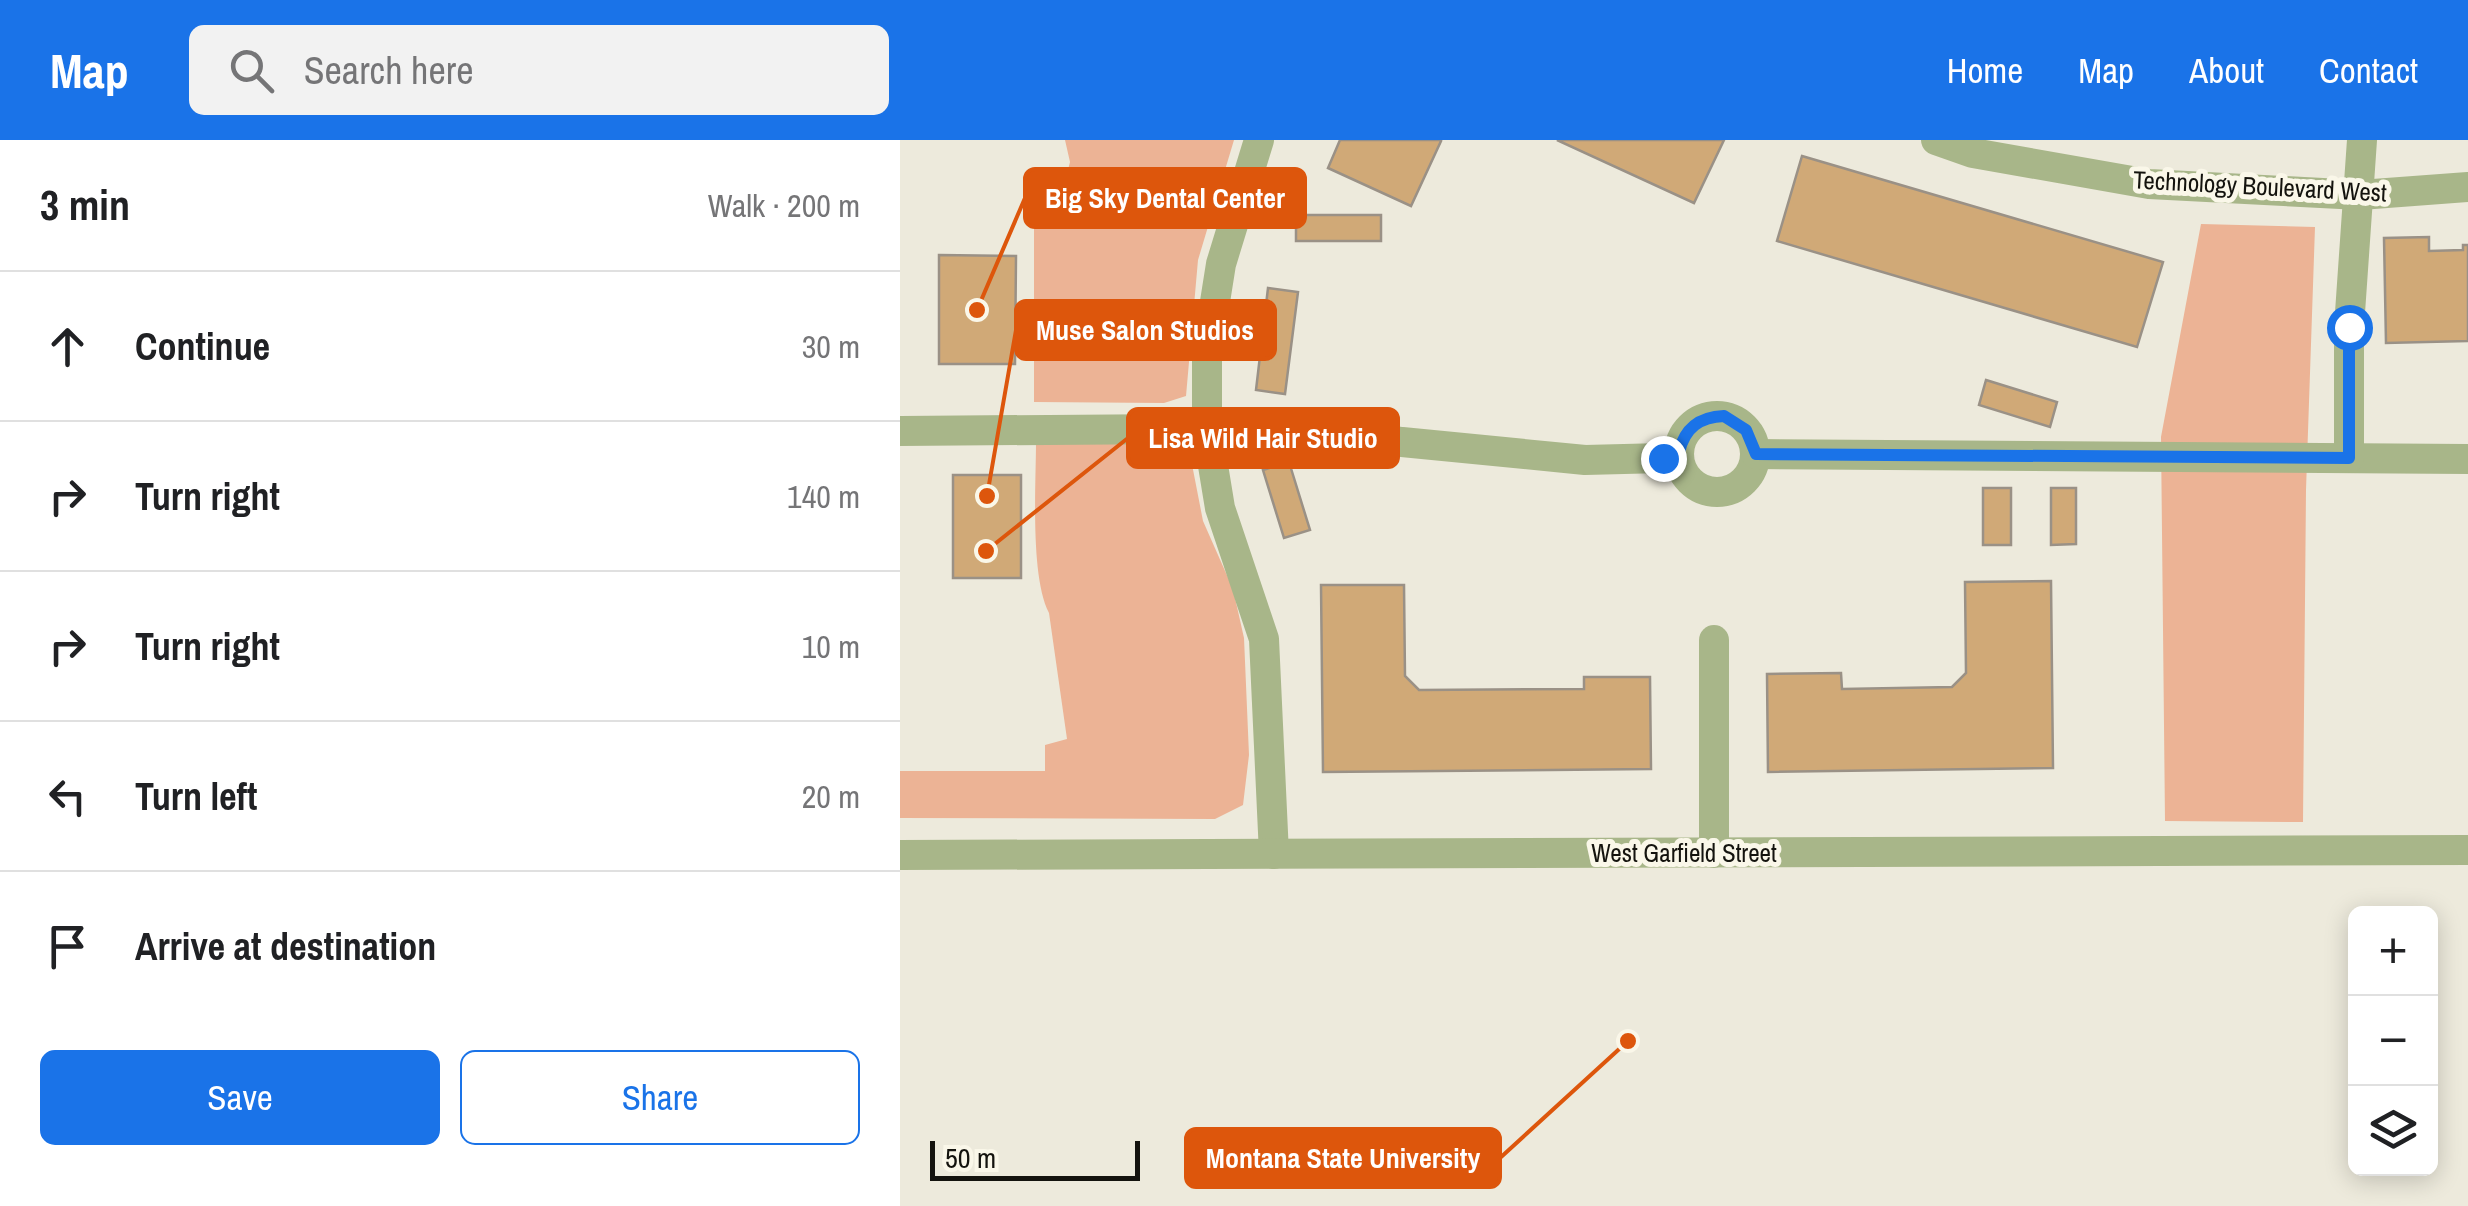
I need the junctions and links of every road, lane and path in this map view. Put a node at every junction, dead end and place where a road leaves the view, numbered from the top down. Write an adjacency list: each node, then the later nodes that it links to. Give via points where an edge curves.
1 (1259, 140): 6 (street, via 1222,264 1207,352)
2 (1936, 140): 5 (street, Technology Boulevard West, via 1973,153 2149,184)
3 (2362, 140): 5 (street)
4 (2468, 187): 5 (street, Technology Boulevard West)
5 (2360, 196): 10 (street, via 2349,327)
6 (1207, 430): 7 (street); 8 (street, via 1303,428 1586,460); 15 (street, via 1220,508 1264,639)
7 (900, 431)
8 (1679, 452): 9 (street, via 1698,422 1724,416 1746,430); 9 (street, via 1685,475 1715,493 1747,479)
9 (1756, 454): 10 (street)
10 (2349, 458): 11 (street)
11 (2468, 459)
12 (1714, 640): 14 (street)
13 (2468, 850): 14 (street, West Garfield Street)
14 (1714, 853): 15 (street, West Garfield Street)
15 (1274, 854): 16 (street, West Garfield Street)
16 (900, 855)

